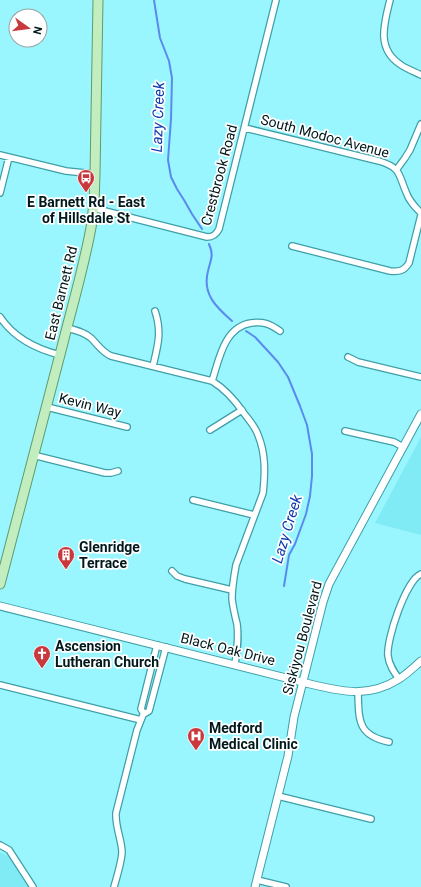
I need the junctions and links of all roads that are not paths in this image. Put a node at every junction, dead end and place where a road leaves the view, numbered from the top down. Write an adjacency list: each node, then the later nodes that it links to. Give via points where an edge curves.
1 (98, 0): 10 (main road, East Barnett Rd)
2 (276, 0): 6 (street, Crestbrook Road)
3 (390, 0): 4 (street, via 384,28 386,49 401,65)
4 (421, 75)
5 (421, 124): 9 (street, via 410,150)
6 (245, 128): 9 (street, South Modoc Avenue, via 379,161); 12 (street, Crestbrook Road, via 219,229 214,236 207,237)
7 (0, 155): 8 (street)
8 (9, 157): 10 (street, via 66,171); 11 (street)
9 (397, 170): 13 (street, South Modoc Avenue, via 406,193)
10 (95, 174): 12 (main road, East Barnett Rd)
11 (0, 193)
12 (93, 208): 17 (main road, East Barnett Rd, via 88,244)
13 (421, 214): 14 (street, via 409,263 399,272)
14 (292, 246)
15 (155, 311): 21 (street, via 159,336)
16 (0, 317): 19 (street, via 17,336 42,350)
17 (67, 328): 19 (main road, East Barnett Rd); 21 (street, via 84,333 111,356)
18 (280, 331): 23 (street, via 264,322 242,325 235,329 222,349)
19 (60, 355): 24 (main road, East Barnett Rd)
20 (348, 357): 22 (street, via 358,362)
21 (153, 366): 23 (street)
22 (421, 377)
23 (212, 381): 25 (street, via 226,391)
24 (47, 406): 27 (street, Kevin Way); 31 (main road, East Barnett Rd)
25 (242, 410): 28 (street); 34 (street, via 258,434 264,456 263,488)
26 (421, 414): 30 (street, Siskiyou Boulevard)
27 (127, 427)
28 (210, 430)
29 (345, 431): 30 (street, via 394,442)
30 (403, 447): 45 (street, Siskiyou Boulevard, via 329,584)
31 (33, 455): 32 (street, via 105,473); 37 (main road, East Barnett Rd)
32 (118, 471)
33 (193, 500): 34 (street)
34 (254, 515): 38 (street, via 236,565)
35 (172, 571): 38 (street, via 185,579)
36 (421, 574): 44 (street, via 415,577 404,597 389,644 388,658)
37 (0, 584)
38 (232, 590): 43 (street, via 238,638)
39 (0, 606): 40 (street, Black Oak Drive)
40 (157, 645): 41 (street, Black Oak Drive); 48 (street, via 141,709)
41 (166, 647): 43 (street, Black Oak Drive); 48 (street, via 149,711)
42 (421, 661): 44 (street, Black Oak Drive)
43 (235, 664): 45 (street, Black Oak Drive)
44 (399, 679): 47 (street, Black Oak Drive, via 376,689)
45 (303, 682): 47 (street, Black Oak Drive); 51 (street, Siskiyou Boulevard)
46 (0, 684): 49 (street)
47 (358, 692): 50 (street, via 359,715 365,730 370,736)
48 (144, 714): 49 (street)
49 (141, 720): 56 (street, via 116,813 122,852)
50 (389, 742)
51 (278, 796): 52 (street); 54 (street, Siskiyou Boulevard)
52 (371, 819)
53 (0, 845): 55 (street, via 9,850)
54 (256, 883): 57 (street)
55 (33, 887)
56 (114, 887)
57 (286, 887)

